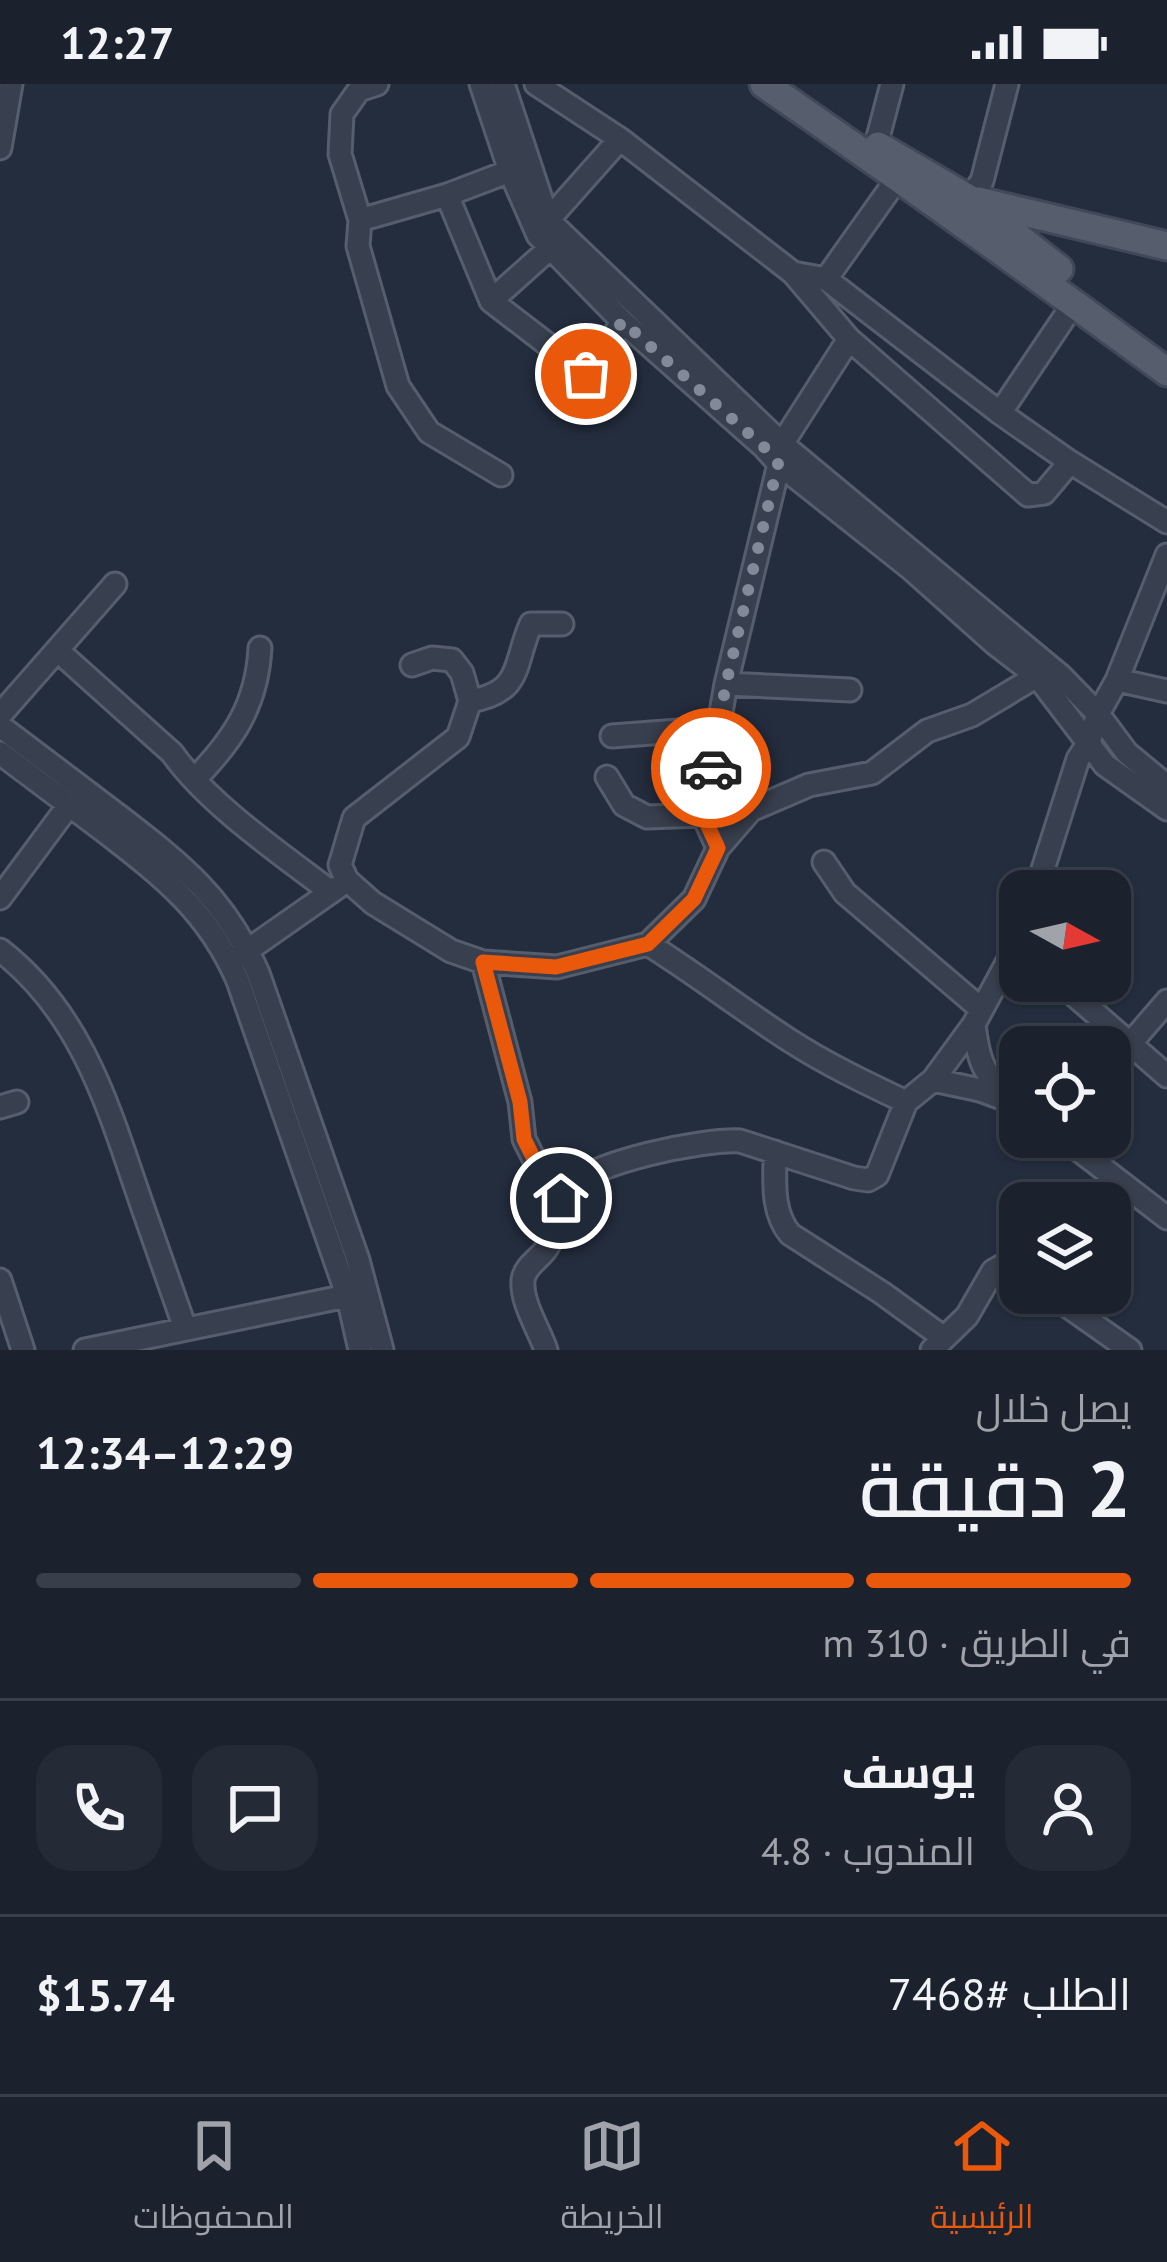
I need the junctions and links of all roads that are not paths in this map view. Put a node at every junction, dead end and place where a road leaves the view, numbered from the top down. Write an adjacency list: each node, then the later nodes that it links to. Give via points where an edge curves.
1 (11, 84): 12 (street)
2 (377, 84): 17 (street, via 358,90 343,114 340,154)
3 (481, 84): 13 (street)
4 (503, 84): 18 (street)
5 (536, 84): 10 (street)
6 (764, 84): 14 (main road)
7 (794, 84): 11 (main road)
8 (892, 84): 11 (street)
9 (1007, 84): 16 (street, via 982,181)
10 (620, 139): 18 (street); 21 (street)
11 (876, 145): 16 (main road)
12 (0, 148)
13 (510, 171): 15 (street); 20 (street)
14 (897, 179): 22 (street); 24 (main road)
15 (447, 195): 17 (street); 23 (street)
16 (969, 199): 19 (main road); 27 (main road)
17 (360, 220): 32 (street, via 358,246 398,386 429,432)
18 (548, 220): 30 (street)
19 (1166, 239)
20 (549, 249): 23 (street); 25 (street)
21 (794, 273): 22 (street); 26 (street)
22 (826, 279): 29 (street)
23 (491, 301): 25 (street, via 592,376)
24 (1074, 303): 28 (main road); 29 (street)
25 (622, 321): 30 (street)
26 (849, 339): 30 (street); 31 (street, via 1028,495 1044,494)
27 (1167, 353)
28 (1167, 372)
29 (1000, 413): 31 (street)
30 (780, 454): 40 (street); 42 (street); 46 (street)
31 (1070, 462): 33 (street)
32 (501, 475)
33 (1167, 522)
34 (1166, 561): 41 (street)
35 (116, 584): 38 (street)
36 (562, 624): 45 (street, via 531,624 506,686 496,697)
37 (260, 648): 54 (street, via 259,677 236,732)
38 (57, 650): 47 (street); 54 (street)
39 (412, 664): 45 (street, via 452,660)
40 (1036, 676): 51 (street); 61 (street, via 927,731 872,773 809,785 751,809)
41 (1117, 680): 44 (street); 46 (street)
42 (726, 684): 43 (street); 49 (street)
43 (850, 690)
44 (1167, 691)
45 (470, 701): 64 (street, via 458,737 354,818)
46 (1098, 714): 51 (street); 56 (street, via 1127,753)
47 (0, 715)
48 (0, 726): 55 (street)
49 (718, 728): 50 (street); 60 (street)
50 (612, 736)
51 (1089, 742): 59 (street, via 1105,765); 63 (street)
52 (0, 752): 58 (street)
53 (607, 777): 60 (street, via 624,805 647,818)
54 (195, 779): 64 (street, via 249,830)
55 (71, 781): 57 (street); 58 (street)
56 (1166, 782)
57 (91, 795): 58 (street); 68 (street, via 191,873 223,910)
58 (69, 805): 65 (street); 68 (street, via 176,889)
59 (1167, 809)
60 (703, 815): 61 (street)
61 (718, 848): 66 (street, via 694,899)
62 (824, 862): 73 (street, via 845,893)
63 (1043, 870)
64 (339, 886): 68 (street); 69 (street)
65 (0, 898)
66 (648, 944): 69 (street, via 556,967); 81 (street, via 790,1041)
67 (0, 950): 90 (street, via 47,995 97,1077)
68 (239, 956): 88 (street)
69 (483, 962): 84 (street, via 524,1139)
70 (999, 979): 73 (street)
71 (1167, 1001): 75 (street)
72 (1082, 1002): 74 (street)
73 (978, 1016): 78 (street); 79 (street, via 977,1052)
74 (1109, 1026)
75 (1131, 1043)
76 (1131, 1045): 77 (street)
77 (1167, 1076)
78 (933, 1080): 80 (street); 81 (street)
79 (999, 1086)
80 (999, 1097)
81 (906, 1102): 82 (street, via 868,1180)
82 (776, 1152): 84 (street, via 740,1141 700,1142 606,1166); 91 (street, via 776,1202 790,1234 882,1293)
83 (1089, 1158): 85 (street)
84 (561, 1198): 96 (street, via 548,1248 523,1283)
85 (1167, 1218)
86 (999, 1268): 91 (street)
87 (0, 1280): 92 (street)
88 (358, 1294): 90 (street); 94 (street); 95 (street)
89 (1079, 1314): 97 (street)
90 (185, 1328): 93 (street)
91 (938, 1344)
92 (23, 1350)
93 (85, 1350)
94 (360, 1350)
95 (382, 1350)
96 (546, 1350)
97 (1130, 1350)

